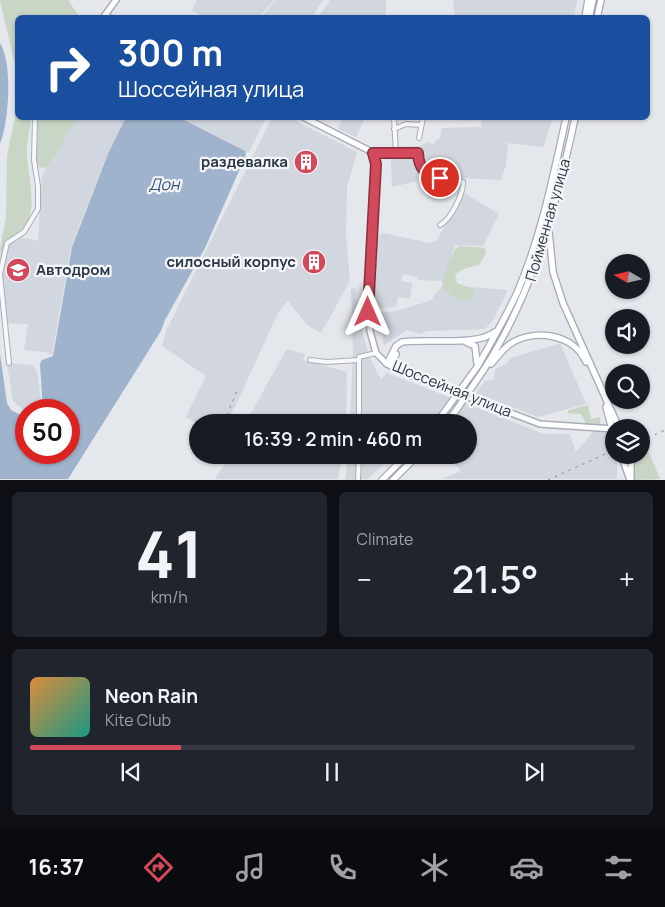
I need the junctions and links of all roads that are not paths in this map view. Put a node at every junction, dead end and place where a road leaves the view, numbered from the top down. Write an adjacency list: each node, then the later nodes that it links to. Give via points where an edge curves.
1 (116, 0): 5 (main road)
2 (588, 0): 6 (main road)
3 (593, 0): 7 (main road)
4 (601, 0): 8 (main road)
5 (107, 15)
6 (586, 15)
7 (590, 15)
8 (598, 15)
9 (35, 120): 26 (street, via 38,209 24,232 7,242 0,274)
10 (309, 120): 18 (main road)
11 (394, 120): 16 (street)
12 (422, 120): 15 (street)
13 (566, 120): 22 (main road, Пойменная улица, via 535,243 516,294)
14 (575, 120): 20 (main road, Пойменная улица)
15 (421, 125): 16 (street, via 406,124); 17 (street)
16 (394, 129): 19 (street)
17 (419, 138)
18 (373, 153): 19 (street); 23 (main road, Шоссейная улица, via 376,164 368,312)
19 (396, 153): 21 (street, via 418,153 423,171 463,182 458,201)
20 (553, 208): 29 (main road, Пойменная улица, via 524,298); 34 (main road, via 550,254 557,287)
21 (440, 226)
22 (497, 331): 27 (main road, via 474,339 402,342 396,346); 28 (main road, Пойменная улица)
23 (376, 353): 24 (street); 27 (main road, Шоссейная улица)
24 (359, 358): 25 (street, via 327,362); 30 (street)
25 (310, 360)
26 (8, 363)
27 (389, 365): 28 (main road, via 404,345 467,342 475,346); 35 (main road, Шоссейная улица, via 540,424)
28 (477, 367): 31 (main road, Пойменная улица, bridge)
29 (483, 371): 32 (main road, bridge); 33 (main road, via 511,343 535,335 564,340 584,358)
30 (359, 414)
31 (442, 414)
32 (452, 414)
33 (609, 419)
34 (615, 419)
35 (605, 430)
36 (359, 464): 41 (street)
37 (398, 464): 42 (main road)
38 (409, 464): 43 (main road)
39 (624, 464): 44 (main road)
40 (631, 464): 44 (main road)
41 (358, 480)
42 (382, 480)
43 (393, 480)
44 (630, 480)

